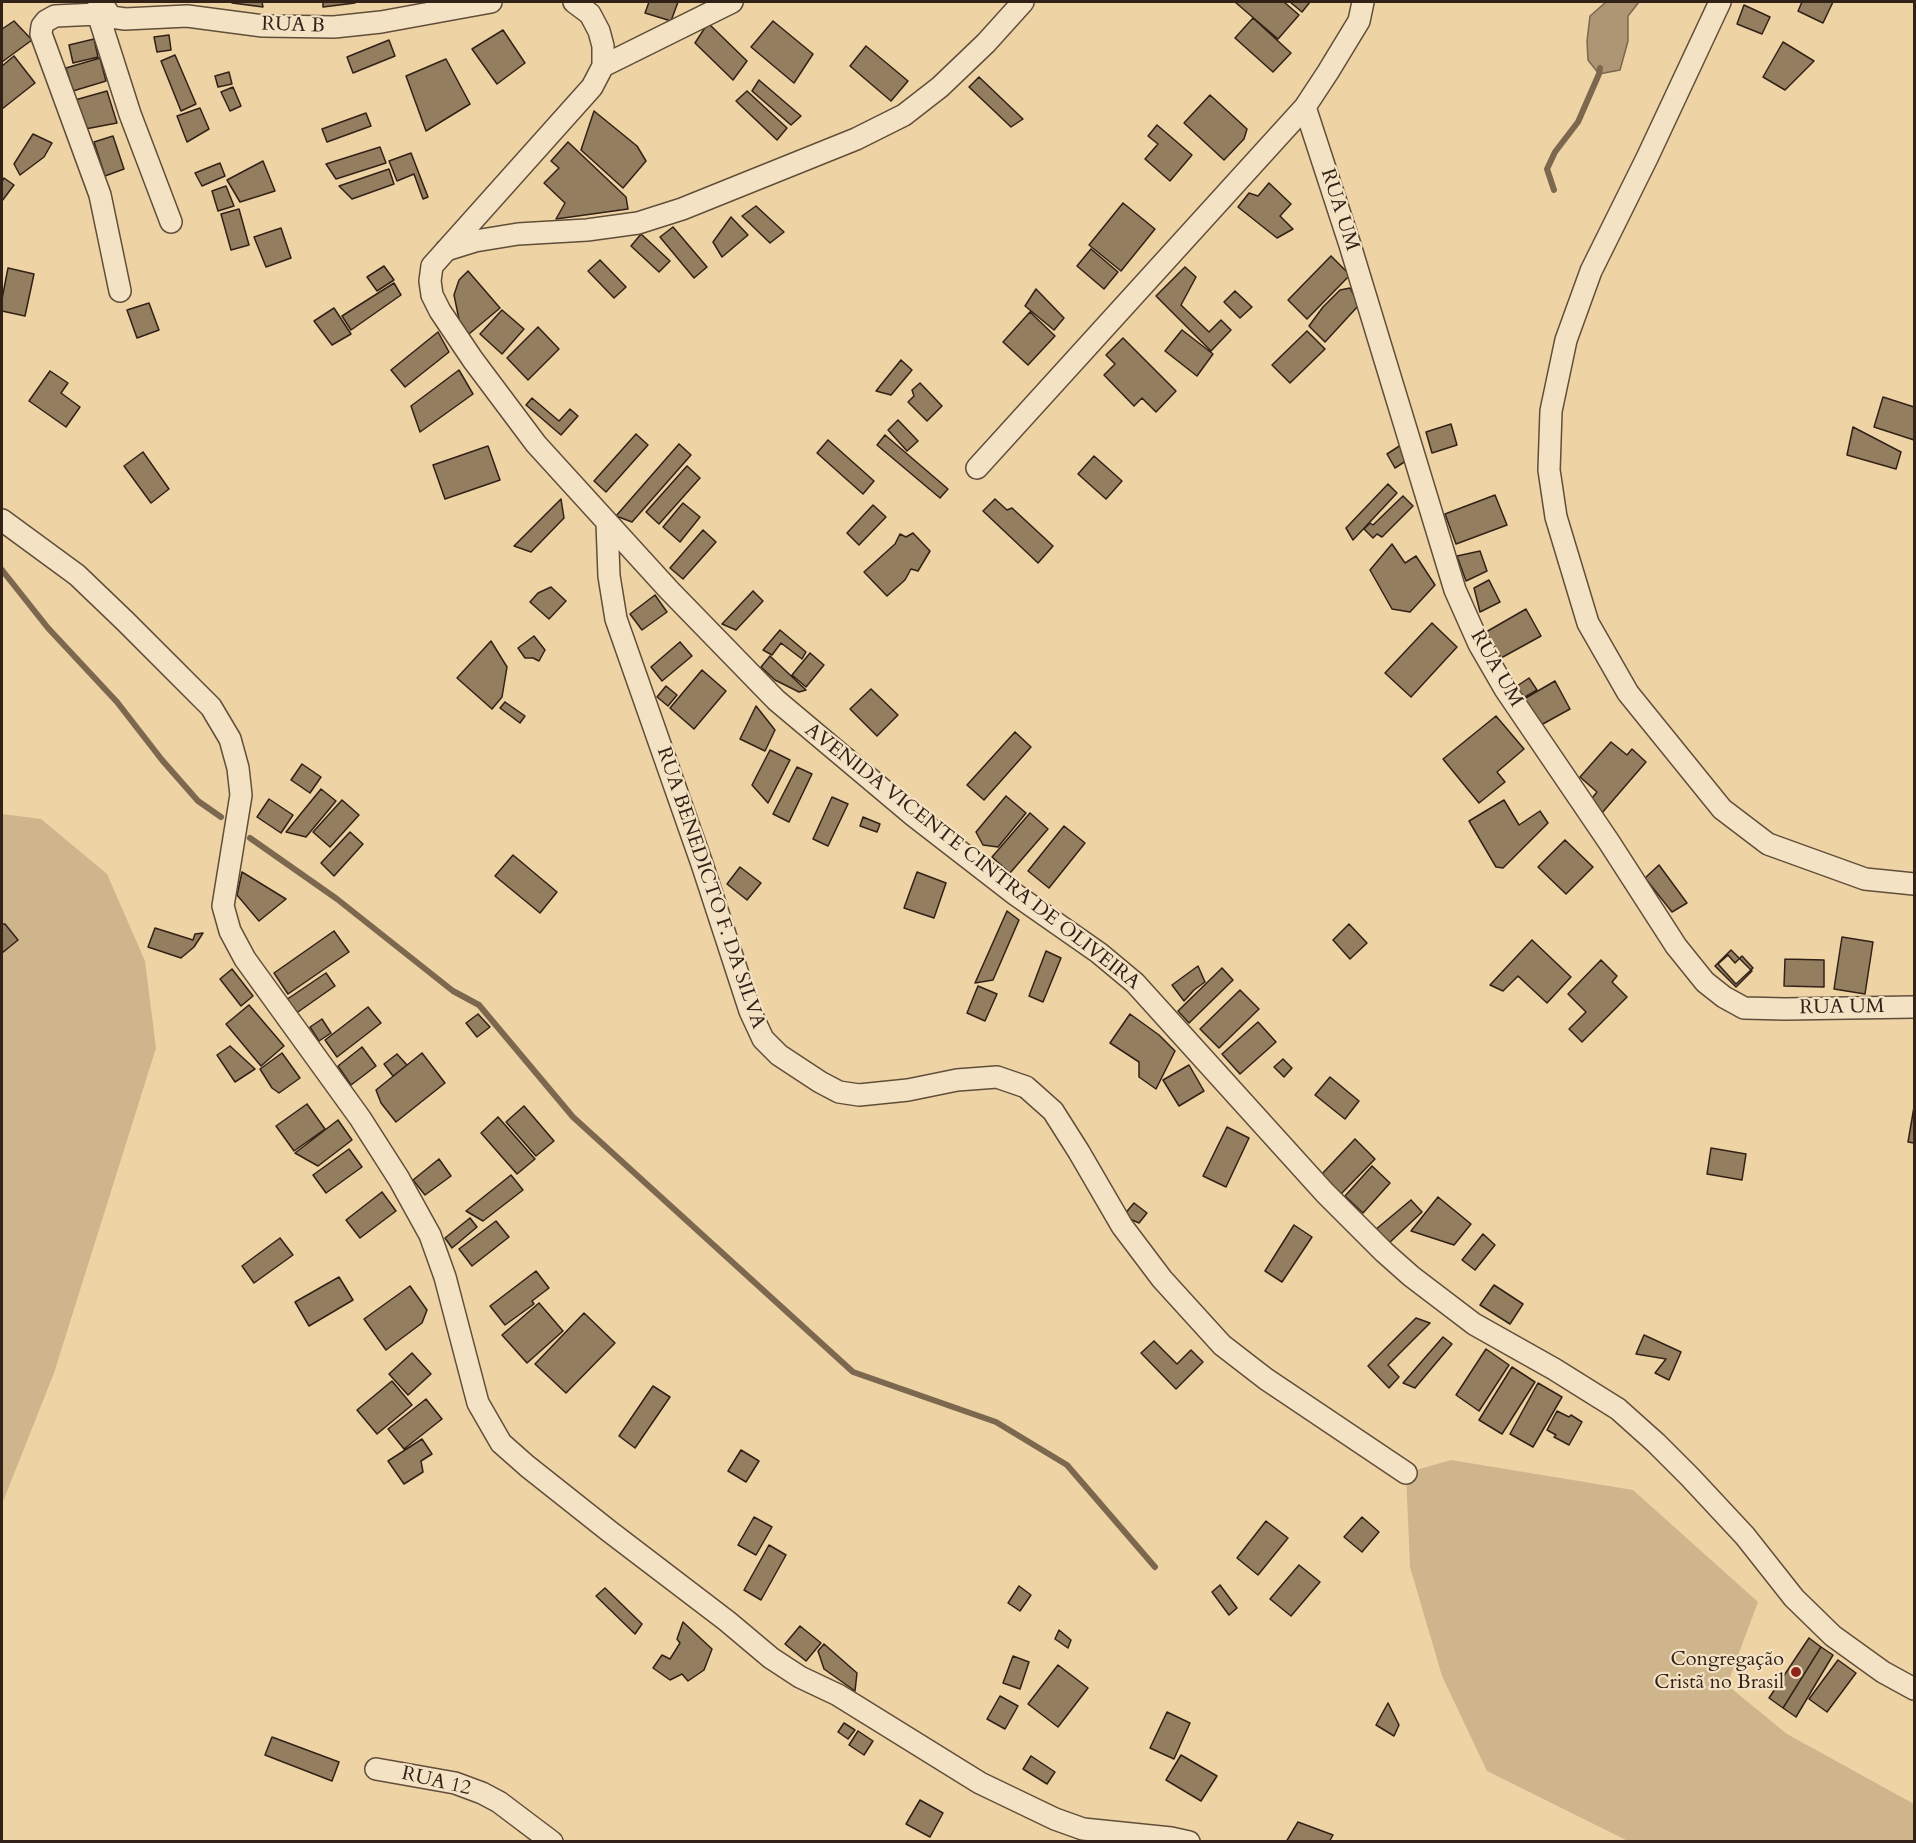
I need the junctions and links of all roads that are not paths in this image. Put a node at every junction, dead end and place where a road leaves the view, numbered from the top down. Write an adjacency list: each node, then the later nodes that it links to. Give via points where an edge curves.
1 (491, 2): 7 (street, RUA B, via 334,27 263,26 187,16 125,19 111,17)
2 (574, 2): 8 (street, via 590,14 599,31)
3 (732, 2): 8 (street)
4 (1023, 2): 11 (street, via 986,44 939,87 904,115 856,139 638,223 518,234)
5 (1363, 2): 9 (street, via 1359,21)
6 (1720, 2): 16 (street, via 1592,272 1566,340 1551,411 1549,470 1556,517 1588,623 1628,693 1722,809 1768,844 1865,879)
7 (99, 6): 10 (street, via 130,114); 12 (street, via 55,16 42,26 41,34 100,195)
8 (603, 66): 11 (street, via 592,87)
9 (1305, 107): 13 (street); 17 (street, RUA UM, via 1455,590 1505,689 1676,946 1705,982 1744,1008)
10 (171, 222)
11 (446, 250): 15 (street, AVENIDA VICENTE CINTRA DE OLIVEIRA, via 432,266 430,281 440,312 536,444)
12 (120, 291)
13 (977, 468)
14 (2, 520): 22 (street, via 77,575 211,707 231,739 241,795 223,906 231,931 245,959 360,1118 430,1234 446,1277 478,1403 501,1443 771,1658 980,1783 1083,1829)
15 (607, 522): 18 (street, RUA BENEDICTO F. DA SILVA, via 616,619 750,1011 763,1039 778,1055 839,1092 859,1095 997,1077 1026,1087 1053,1111 1122,1226 1162,1279 1222,1345); 19 (street, AVENIDA VICENTE CINTRA DE OLIVEIRA, via 776,700 914,816 1016,895 1099,952 1135,983 1324,1193 1411,1276 1474,1324 1617,1409 1690,1477 1794,1598 1833,1636)
16 (1914, 884)
17 (1914, 1007)
18 (1406, 1473)
19 (1914, 1689)
20 (376, 1769): 21 (street, RUA 12, via 455,1783 482,1793)
21 (552, 1842)
22 (1189, 1842)

